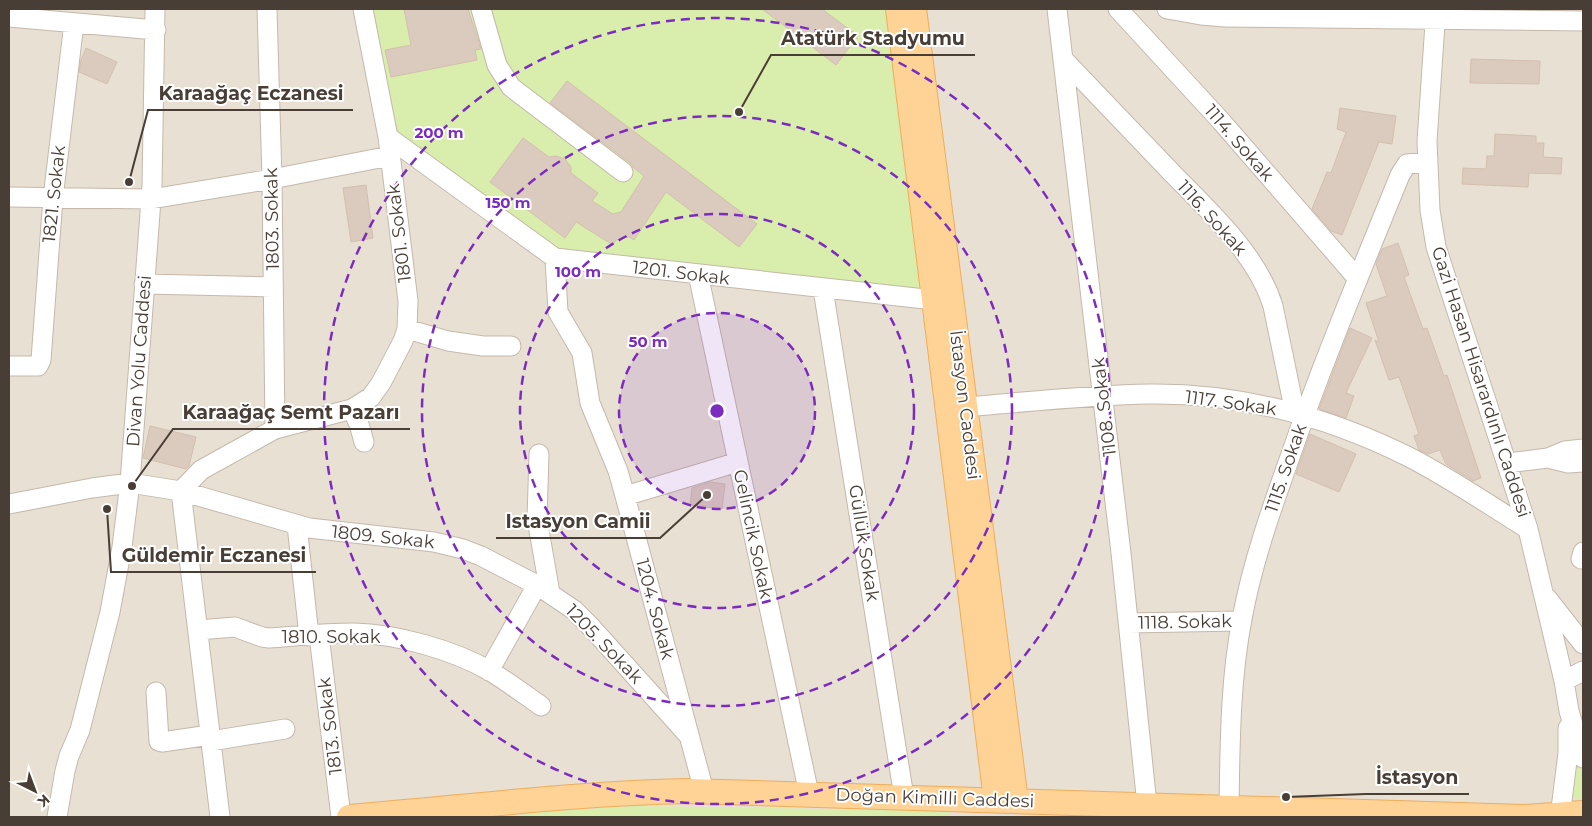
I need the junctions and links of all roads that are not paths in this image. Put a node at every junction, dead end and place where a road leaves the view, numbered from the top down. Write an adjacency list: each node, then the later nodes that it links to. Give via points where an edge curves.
1 (155, 9): 15 (street, Divan Yolu Caddesi)
2 (267, 9): 21 (street, 1803. Sokak)
3 (363, 9): 17 (street)
4 (480, 9): 20 (street, via 497,65 511,87)
5 (898, 9): 31 (main road, İstasyon Caddesi)
6 (914, 9): 36 (main road, İstasyon Caddesi)
7 (1057, 9): 16 (street, 1108. Sokak)
8 (1118, 9): 27 (street, 1114. Sokak, via 1221,121)
9 (1168, 9): 10 (street, via 1201,15)
10 (1253, 13): 11 (street)
11 (1435, 14): 13 (street); 19 (street, Gazi Hasan Hisarardınlı Caddesi)
12 (9, 17): 14 (street)
13 (1583, 21)
14 (74, 23): 15 (street); 23 (street, 1821. Sokak)
15 (156, 30): 24 (street, Divan Yolu Caddesi)
16 (1063, 60): 35 (street, 1108. Sokak); 38 (street, 1116. Sokak, via 1206,209 1253,264 1273,306)
17 (388, 137): 18 (street, 1801. Sokak); 25 (street, 1201. Sokak)
18 (390, 156): 21 (street); 32 (street, 1801. Sokak, via 408,301)
19 (1427, 162): 27 (street, 1115. Sokak, via 1407,164 1400,175); 46 (street, Gazi Hasan Hisarardınlı Caddesi, via 1436,247)
20 (624, 172)
21 (272, 179): 24 (street); 29 (street, 1803. Sokak)
22 (9, 197): 23 (street)
23 (52, 198): 24 (street); 34 (street, 1821. Sokak, via 41,360 38,366)
24 (151, 200): 28 (street, Divan Yolu Caddesi)
25 (555, 258): 26 (street, 1201. Sokak); 49 (street, 1204. Sokak, via 558,312 582,353 590,403)
26 (698, 274): 30 (street, 1201. Sokak); 44 (street, Gelincik Sokak)
27 (1358, 279): 38 (street, 1115. Sokak)
28 (144, 284): 29 (street); 47 (street, Divan Yolu Caddesi)
29 (273, 287): 39 (street, 1803. Sokak)
30 (823, 289): 31 (street, 1201. Sokak); 72 (street, Güllük Sokak)
31 (934, 300): 73 (main road, İstasyon Caddesi)
32 (406, 329): 33 (street, via 448,341); 37 (street, 1801. Sokak, via 381,383 371,396)
33 (511, 346)
34 (9, 366)
35 (1103, 396): 36 (street, 1117. Sokak); 38 (street, 1117. Sokak, via 1193,396 1234,400); 56 (street, 1108. Sokak)
36 (965, 407): 73 (main road, İstasyon Caddesi)
37 (352, 409): 39 (street); 40 (street)
38 (1299, 414): 52 (street, 1117. Sokak, via 1410,457); 55 (street, 1115. Sokak)
39 (275, 429): 48 (street, via 201,470)
40 (364, 442)
41 (1583, 449): 43 (street, via 1565,451)
42 (539, 454): 53 (street, 1205. Sokak, via 537,519)
43 (1548, 458): 45 (street, via 1568,463); 46 (street)
44 (738, 462): 49 (street); 71 (street, Gelincik Sokak)
45 (1583, 462)
46 (1508, 463): 52 (street, Gazi Hasan Hisarardınlı Caddesi)
47 (130, 483): 48 (street); 50 (street); 78 (street, Divan Yolu Caddesi, via 110,612 80,730 65,771)
48 (181, 491): 51 (street, 1809. Sokak); 57 (street)
49 (625, 496): 67 (street, 1204. Sokak)
50 (9, 504)
51 (298, 525): 53 (street, 1809. Sokak, via 448,545 482,556); 58 (street, 1813. Sokak)
52 (1528, 529): 54 (street, Gazi Hasan Hisarardınlı Caddesi)
53 (543, 589): 60 (street); 67 (street, 1205. Sokak, via 574,610 591,627)
54 (1544, 593): 59 (street); 62 (street, Gazi Hasan Hisarardınlı Caddesi)
55 (1241, 621): 56 (street, 1118. Sokak); 75 (street, 1115. Sokak, via 1233,683)
56 (1128, 623): 74 (street, 1108. Sokak)
57 (198, 630): 58 (street, 1810. Sokak, via 235,627 262,637); 68 (street)
58 (314, 635): 60 (street, 1810. Sokak, via 354,633 387,637 442,651); 80 (street, 1813. Sokak)
59 (1583, 644)
60 (490, 671): 64 (street, 1810. Sokak)
61 (1583, 671): 62 (street)
62 (1564, 681): 65 (street, Gazi Hasan Hisarardınlı Caddesi)
63 (156, 692): 68 (street, via 159,741)
64 (541, 706)
65 (1568, 711): 69 (street, Gazi Hasan Hisarardınlı Caddesi); 77 (street, Gazi Hasan Hisarardınlı Caddesi, via 1568,753)
66 (285, 729): 68 (street)
67 (689, 736): 70 (street, 1204. Sokak)
68 (210, 738): 79 (street)
69 (1583, 758)
70 (704, 791): 71 (main road, Doğan Kimilli Caddesi); 81 (main road, Doğan Kimilli Caddesi, via 566,796)
71 (809, 794): 72 (main road, Doğan Kimilli Caddesi)
72 (904, 797): 73 (main road, Doğan Kimilli Caddesi)
73 (1006, 801): 74 (main road, Doğan Kimilli Caddesi)
74 (1147, 805): 75 (main road, Doğan Kimilli Caddesi)
75 (1228, 808): 82 (main road, Doğan Kimilli Caddesi)
76 (1583, 813): 77 (main road, Doğan Kimilli Caddesi)
77 (1560, 816): 82 (main road, Doğan Kimilli Caddesi)
78 (58, 817)
79 (220, 817)
80 (341, 817)
81 (349, 817)
82 (1522, 817)

